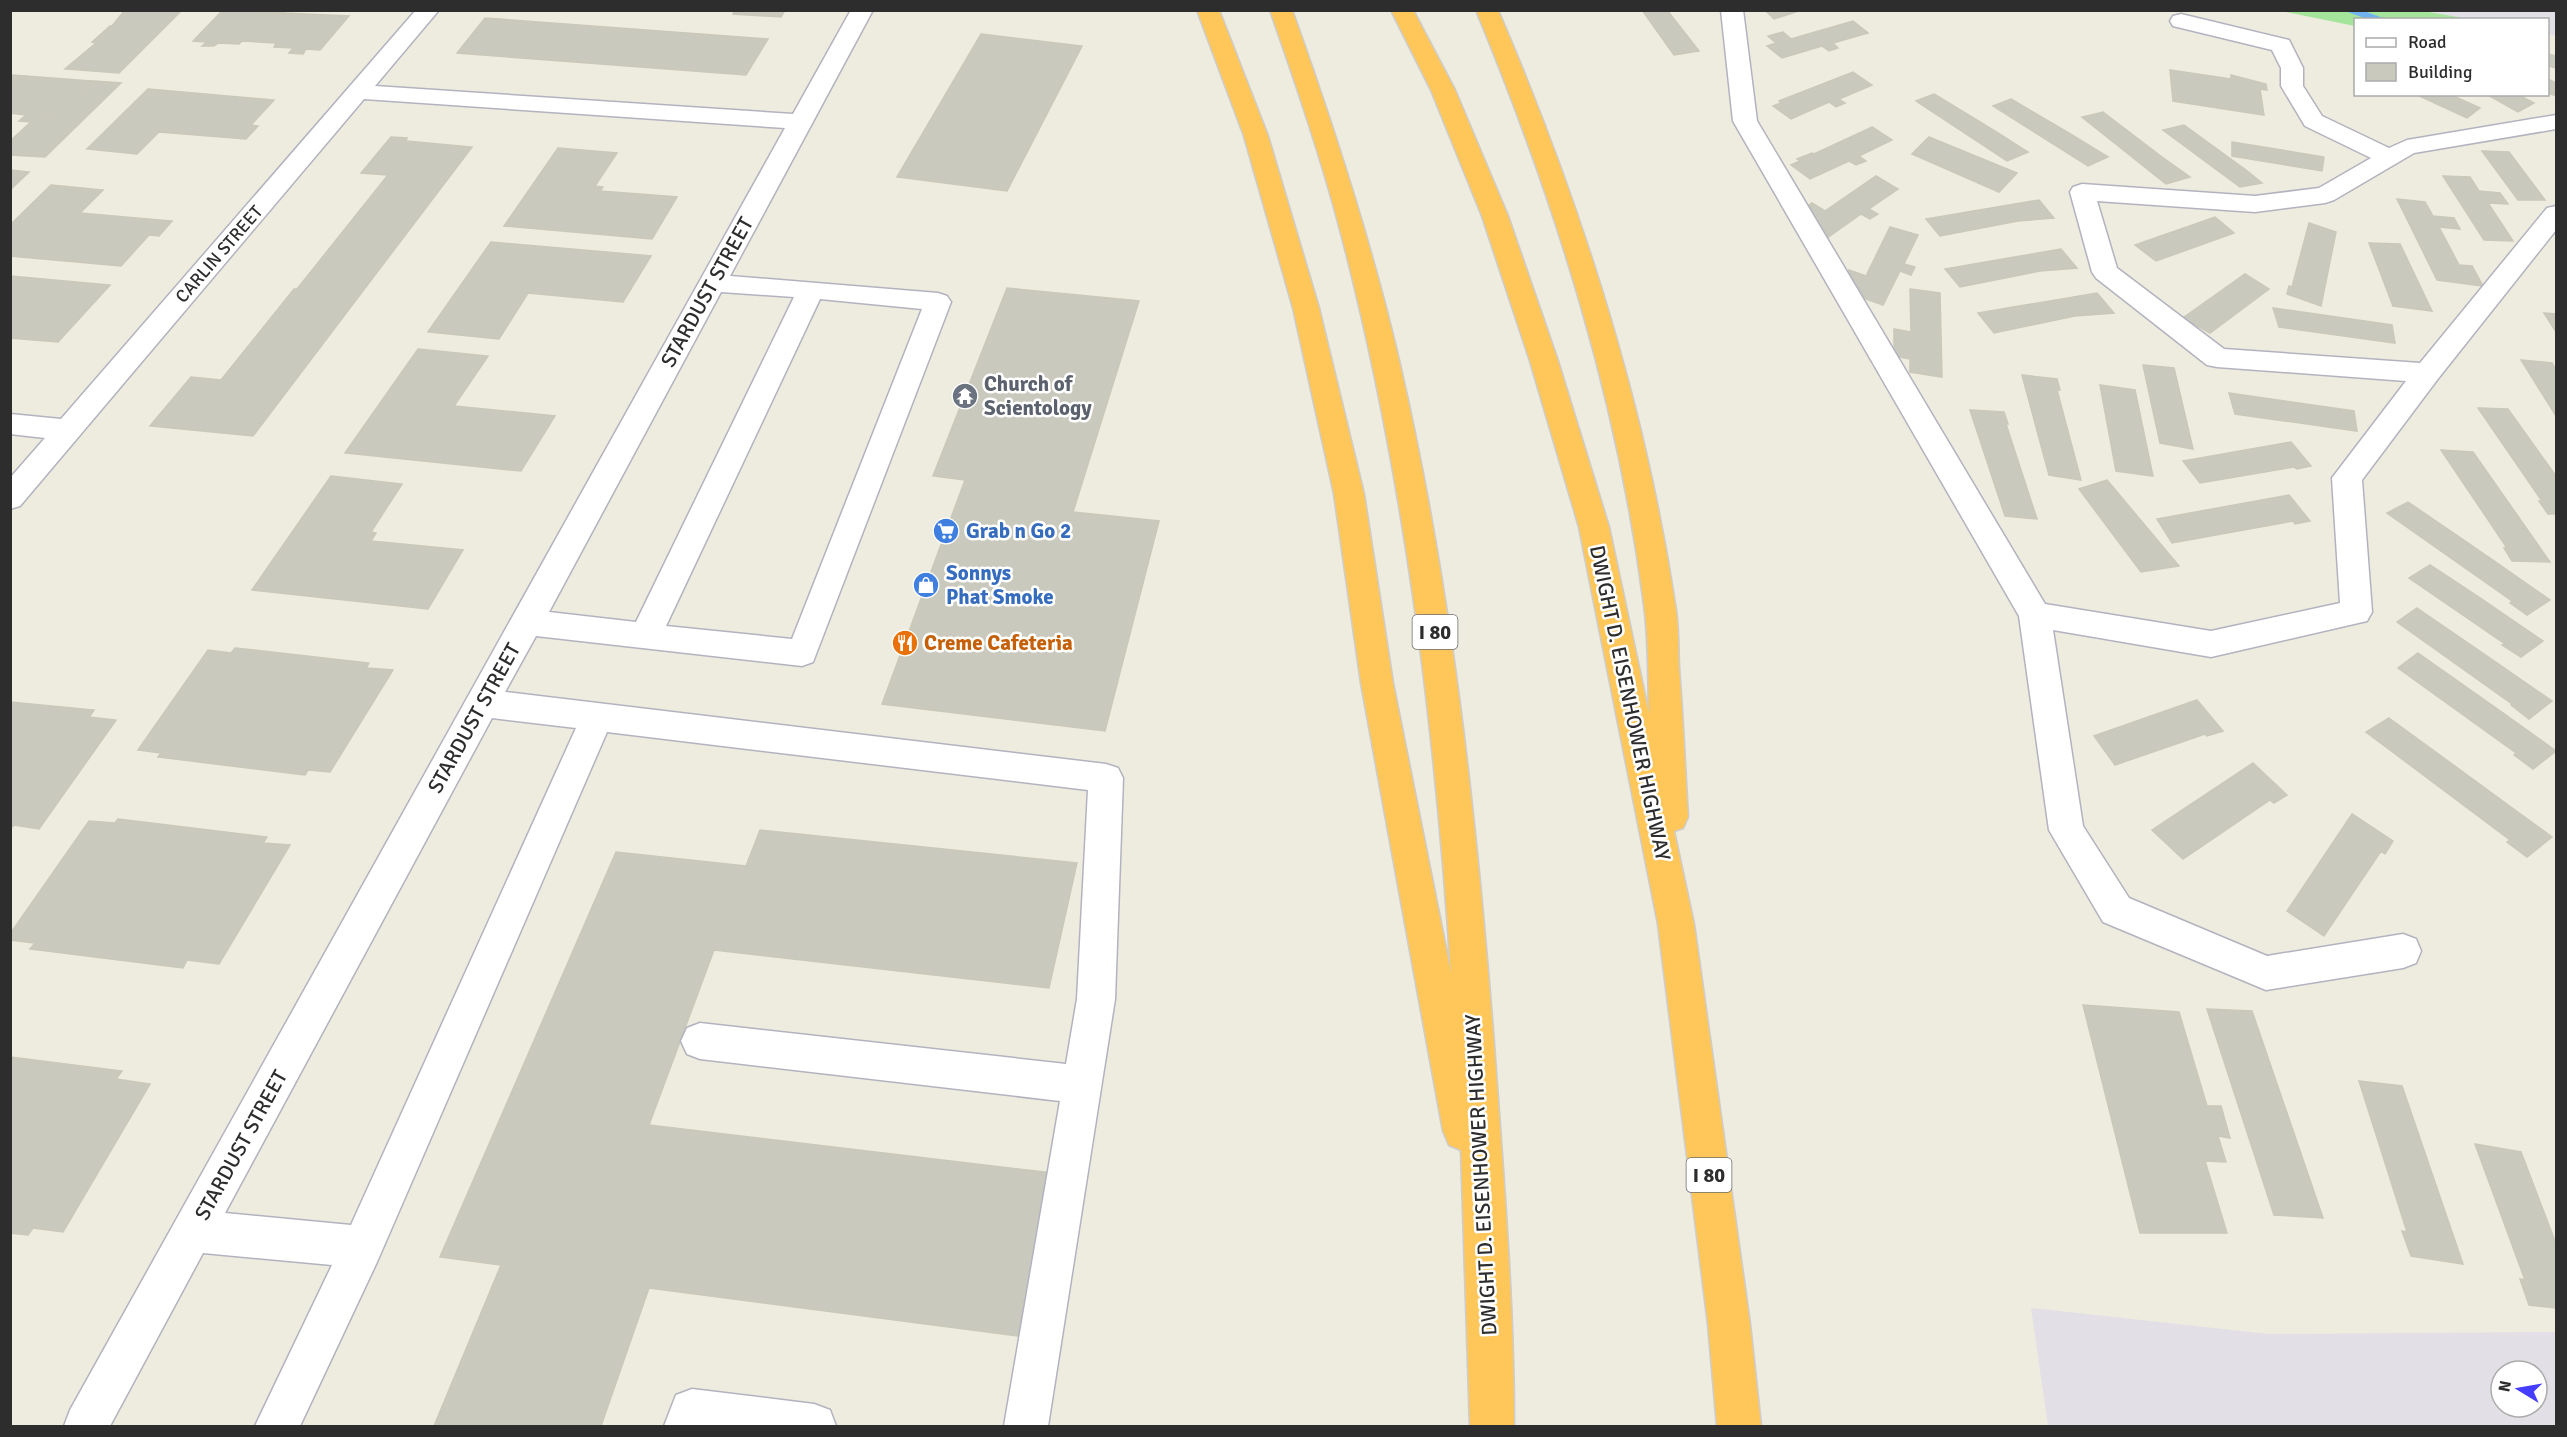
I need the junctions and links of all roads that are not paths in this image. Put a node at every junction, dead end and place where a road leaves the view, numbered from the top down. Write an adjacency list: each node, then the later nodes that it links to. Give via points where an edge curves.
1 (428, 10): 9 (street, CARLIN STREET)
2 (862, 10): 10 (street, STARDUST STREET)
3 (1208, 10): 31 (highway, via 1256,136 1306,308 1349,494 1377,683)
4 (1281, 10): 31 (highway, DWIGHT D. EISENHOWER HIGHWAY / I 80, via 1310,84 1365,266 1415,504 1457,819)
5 (1402, 10): 25 (highway, DWIGHT D. EISENHOWER HIGHWAY / I 80, via 1443,90 1495,216 1594,527)
6 (1487, 10): 25 (highway, via 1559,187 1593,295 1631,455 1660,607)
7 (1732, 10): 20 (street, via 1745,121)
8 (2181, 21): 12 (street, via 2281,45 2292,68 2292,86 2313,121)
9 (358, 92): 10 (street); 18 (street, CARLIN STREET)
10 (801, 122): 14 (street, STARDUST STREET)
11 (2556, 122): 12 (street, via 2406,147)
12 (2389, 157): 16 (street, via 2325,195 2255,204 2082,192 2105,272 2217,358)
13 (2556, 214): 16 (street)
14 (712, 283): 15 (street); 21 (street, STARDUST STREET)
15 (811, 290): 22 (street); 22 (street, via 938,302 802,653)
16 (2427, 373): 20 (street, via 2347,478 2356,612 2211,644)
17 (10, 424): 18 (street)
18 (70, 430): 19 (street, CARLIN STREET)
19 (10, 498)
20 (2035, 615): 26 (street, via 2066,830 2116,910 2266,973)
21 (527, 622): 22 (street); 23 (street, STARDUST STREET)
22 (645, 636)
23 (482, 703): 24 (street); 29 (street, STARDUST STREET)
24 (597, 717): 28 (street, via 1106,778 1096,999); 30 (street)
25 (1676, 924): 38 (highway, DWIGHT D. EISENHOWER HIGHWAY / I 80)
26 (2403, 951)
27 (700, 1041): 28 (street)
28 (1081, 1085): 36 (street)
29 (193, 1231): 30 (street); 32 (street, STARDUST STREET)
30 (362, 1247): 33 (street)
31 (1489, 1272): 37 (highway, DWIGHT D. EISENHOWER HIGHWAY / I 80)
32 (86, 1426)
33 (277, 1426)
34 (686, 1426): 35 (street, via 692,1411)
35 (814, 1426)
36 (1026, 1426)
37 (1492, 1426)
38 (1739, 1426)

